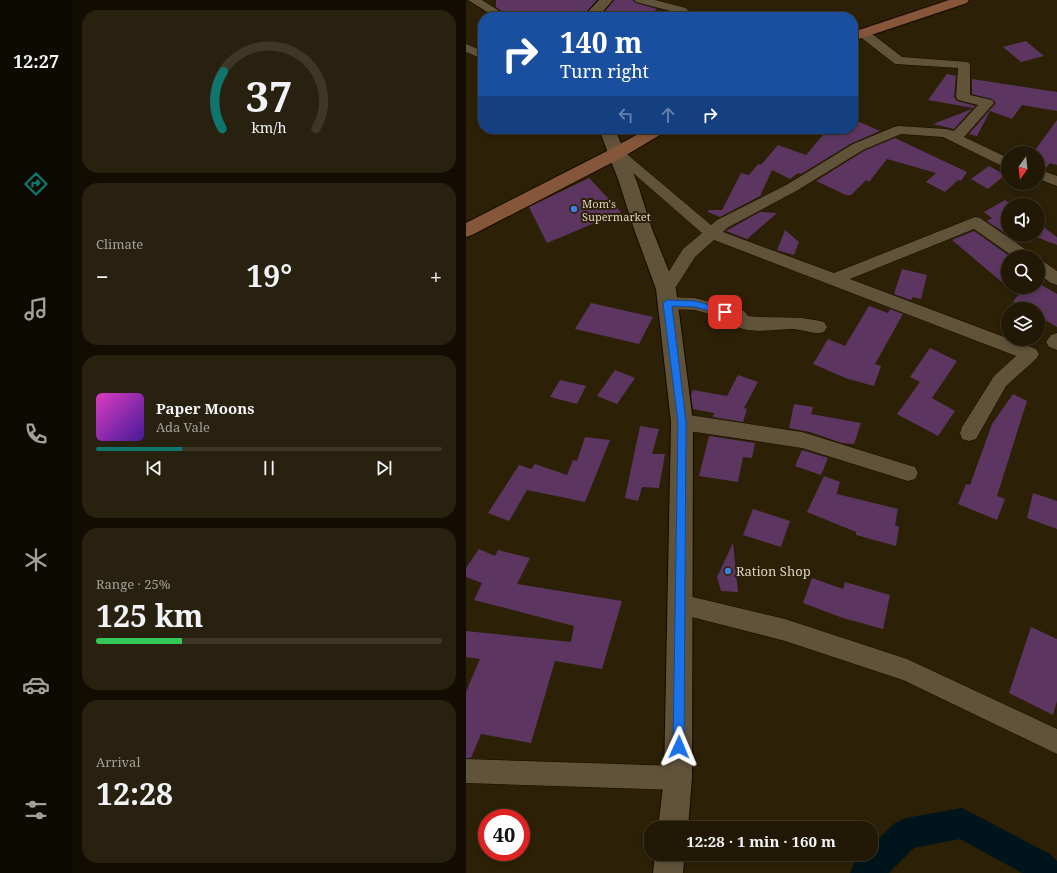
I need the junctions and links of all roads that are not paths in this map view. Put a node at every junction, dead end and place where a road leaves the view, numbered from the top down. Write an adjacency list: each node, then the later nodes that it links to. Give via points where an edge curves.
1 (474, 0): 5 (street)
2 (606, 0): 6 (street)
3 (640, 0): 7 (street)
4 (962, 0): 8 (main road)
5 (494, 12)
6 (595, 12)
7 (683, 12)
8 (858, 35): 13 (street, via 899,61 964,65 963,97 987,103)
9 (466, 48): 10 (street)
10 (478, 53)
11 (610, 134): 14 (street)
12 (650, 134): 14 (main road)
13 (956, 137): 15 (street); 19 (street, via 946,133 898,130 858,147 793,187 722,224)
14 (617, 153): 18 (main road); 19 (street); 24 (street)
15 (1001, 160)
16 (1045, 177): 17 (street)
17 (1057, 181)
18 (466, 231)
19 (711, 233): 23 (street); 24 (street, via 689,253)
20 (1015, 250): 23 (street, via 975,222)
21 (1045, 271): 22 (street)
22 (1057, 279)
23 (833, 280): 29 (street, via 1030,354 1000,381)
24 (666, 296): 25 (street, via 738,315 743,322 794,323); 28 (street)
25 (818, 327)
26 (1057, 340): 27 (street)
27 (1057, 343)
28 (682, 422): 30 (street, via 802,440); 31 (street)
29 (969, 433)
30 (908, 473)
31 (680, 605): 32 (street, via 785,630 907,670); 34 (street)
32 (1057, 742)
33 (466, 771): 34 (street)
34 (678, 778): 35 (street)
35 (674, 821)
36 (669, 861): 37 (street)
37 (668, 873)

